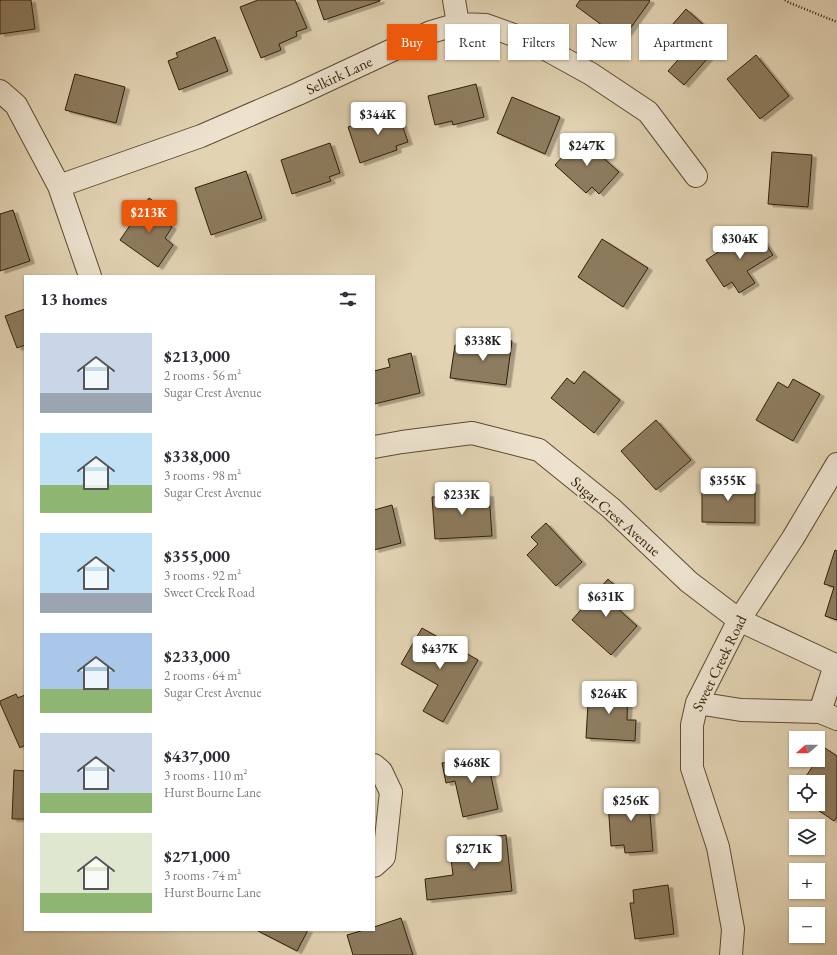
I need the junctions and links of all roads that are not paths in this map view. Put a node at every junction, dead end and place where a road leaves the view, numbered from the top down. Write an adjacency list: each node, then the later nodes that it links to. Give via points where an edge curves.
1 (454, 0): 2 (street)
2 (458, 24)
3 (445, 28): 7 (street, Selkirk Lane, via 201,136)
4 (500, 30): 6 (street, Selkirk Lane, via 533,42 591,74 648,112)
5 (0, 91): 7 (street, via 16,106)
6 (696, 176)
7 (59, 186): 8 (street)
8 (90, 275)
9 (375, 447): 11 (street, Sugar Crest Avenue, via 472,433 538,450 611,508 689,582)
10 (837, 464): 11 (street, Sweet Creek Road, via 793,538)
11 (739, 620): 12 (street, Sugar Crest Avenue); 13 (street, Sweet Creek Road)
12 (836, 666): 14 (street)
13 (697, 703): 14 (street, via 741,710); 17 (street, Sweet Creek Road, via 692,725 692,768 718,847 733,929)
14 (829, 715)
15 (375, 766): 16 (street, via 381,771 391,792 384,857)
16 (375, 865)
17 (731, 955)

